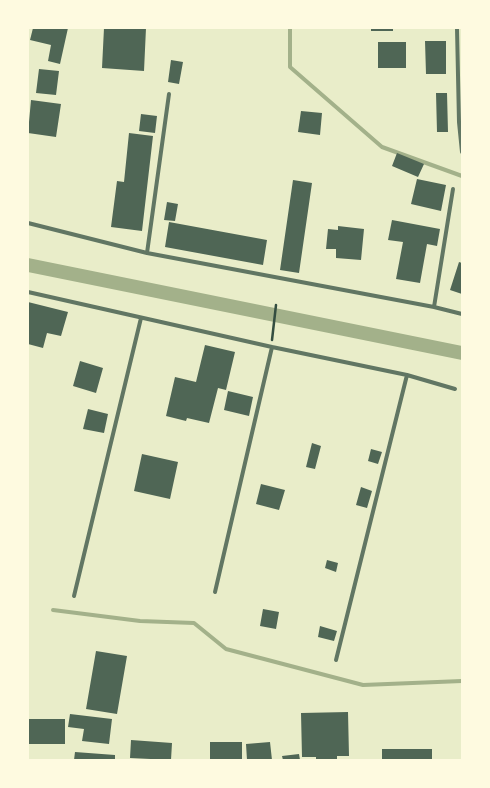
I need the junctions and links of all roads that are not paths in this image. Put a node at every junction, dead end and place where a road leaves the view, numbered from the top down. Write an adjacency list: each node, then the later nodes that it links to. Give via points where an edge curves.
1 (457, 28): 3 (street, via 458,122)
2 (169, 94): 6 (street)
3 (462, 152)
4 (454, 189): 8 (street)
5 (28, 223): 6 (street)
6 (147, 253): 8 (street)
7 (28, 292): 10 (street)
8 (434, 307): 9 (street)
9 (462, 314)
10 (141, 318): 11 (street); 15 (street)
11 (272, 347): 12 (street); 14 (street)
12 (408, 375): 13 (street); 16 (street)
13 (455, 389)
14 (215, 592)
15 (74, 596)
16 (336, 660)

